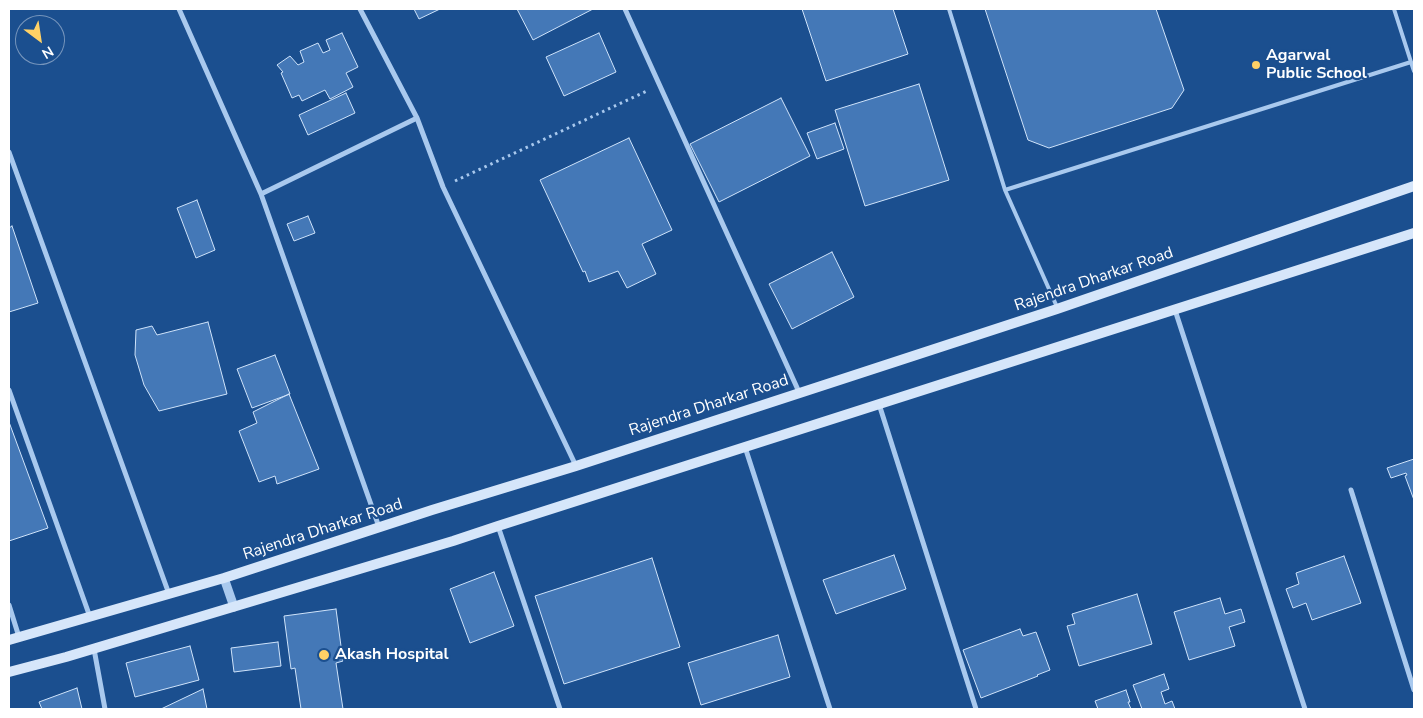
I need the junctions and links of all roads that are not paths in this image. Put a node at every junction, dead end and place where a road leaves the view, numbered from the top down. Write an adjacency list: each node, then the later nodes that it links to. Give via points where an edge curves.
1 (179, 9): 12 (street)
2 (360, 9): 8 (street)
3 (625, 9): 17 (street)
4 (949, 9): 11 (lane)
5 (1394, 9): 6 (lane)
6 (1411, 62): 7 (lane); 11 (lane)
7 (1414, 71)
8 (417, 118): 12 (street); 20 (street, via 443,187)
9 (9, 152): 25 (street)
10 (1414, 186): 14 (main road, Rajendra Dharkar Road)
11 (1005, 190): 14 (lane)
12 (261, 194): 23 (street)
13 (1414, 233): 15 (main road)
14 (1058, 309): 17 (main road, Rajendra Dharkar Road)
15 (1174, 310): 18 (main road); 38 (street)
16 (9, 390): 28 (street)
17 (799, 392): 20 (main road, Rajendra Dharkar Road)
18 (879, 404): 19 (main road); 37 (street)
19 (745, 447): 22 (main road); 36 (street)
20 (576, 466): 23 (main road, Rajendra Dharkar Road)
21 (1351, 490): 33 (street)
22 (498, 526): 27 (main road); 35 (street)
23 (379, 527): 24 (main road, Rajendra Dharkar Road)
24 (224, 578): 25 (main road, Rajendra Dharkar Road); 27 (street)
25 (169, 594): 28 (main road, Rajendra Dharkar Road)
26 (9, 605): 29 (street)
27 (234, 607): 31 (main road)
28 (90, 617): 29 (main road, Rajendra Dharkar Road)
29 (19, 637): 30 (main road, Rajendra Dharkar Road)
30 (9, 640)
31 (94, 649): 32 (main road); 34 (street)
32 (9, 672)
33 (1414, 690)
34 (105, 709)
35 (560, 709)
36 (830, 709)
37 (976, 709)
38 (1305, 709)

